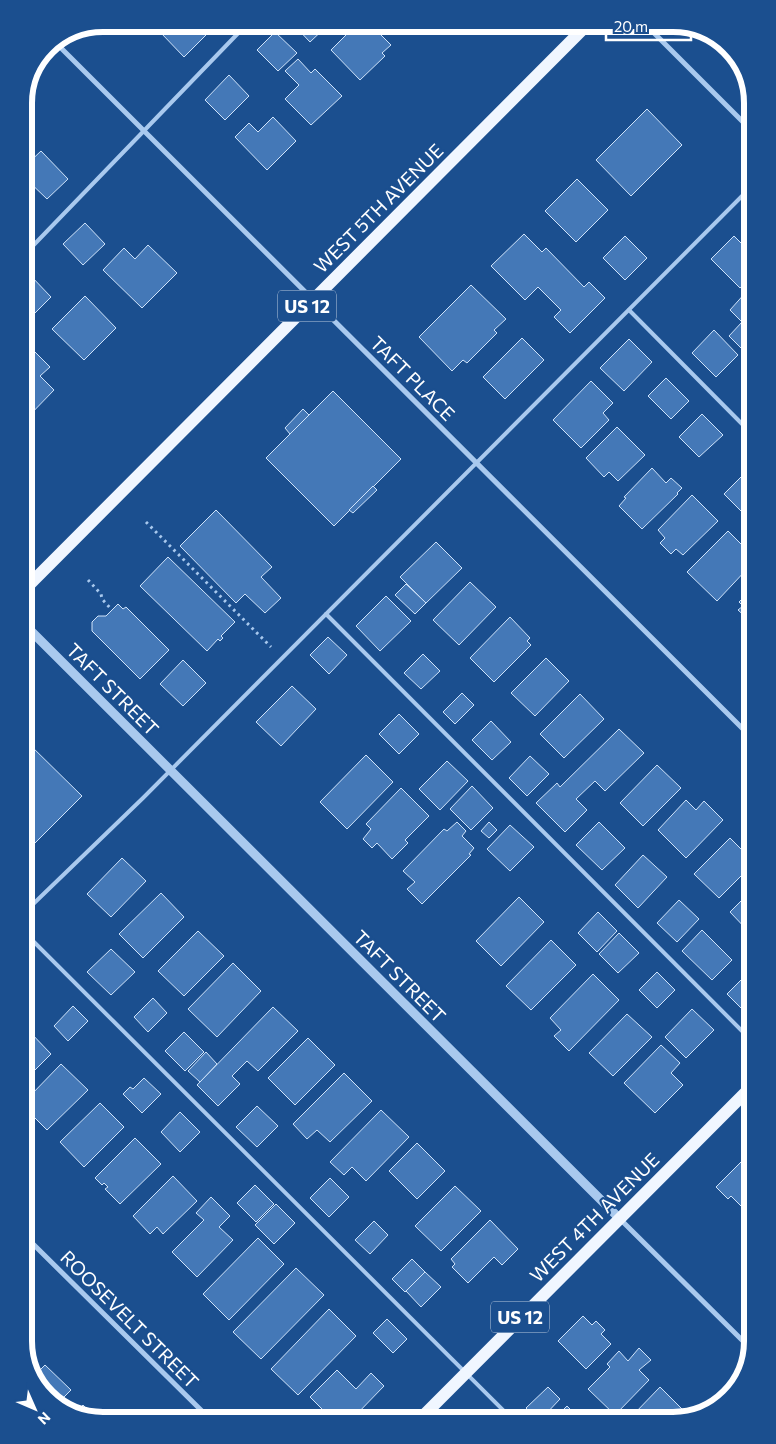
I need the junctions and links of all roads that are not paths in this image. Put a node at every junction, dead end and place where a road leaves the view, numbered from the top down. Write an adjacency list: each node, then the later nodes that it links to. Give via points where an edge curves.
1 (238, 33): 6 (lane)
2 (579, 33): 9 (main road, WEST 5TH AVENUE / US 12)
3 (654, 33): 5 (street)
4 (60, 47): 6 (street, TAFT PLACE)
5 (744, 123)
6 (144, 132): 8 (lane); 9 (street, TAFT PLACE)
7 (744, 194): 10 (lane)
8 (33, 246)
9 (313, 300): 12 (street, TAFT PLACE); 13 (main road, WEST 5TH AVENUE / US 12)
10 (630, 310): 11 (lane); 12 (lane)
11 (744, 426)
12 (476, 462): 14 (lane); 16 (street, TAFT PLACE)
13 (33, 581)
14 (326, 614): 17 (lane); 20 (lane)
15 (33, 633): 17 (street, TAFT STREET)
16 (744, 730)
17 (171, 770): 18 (lane); 22 (street, TAFT STREET)
18 (32, 905)
19 (32, 940): 25 (lane)
20 (744, 1033)
21 (744, 1094): 22 (main road, WEST 4TH AVENUE / US 12)
22 (619, 1218): 24 (street, TAFT STREET); 25 (main road, WEST 4TH AVENUE / US 12)
23 (32, 1243): 26 (street, ROOSEVELT STREET)
24 (744, 1342)
25 (465, 1373): 27 (main road, WEST 4TH AVENUE / US 12); 28 (lane)
26 (202, 1411)
27 (427, 1412)
28 (505, 1412)

